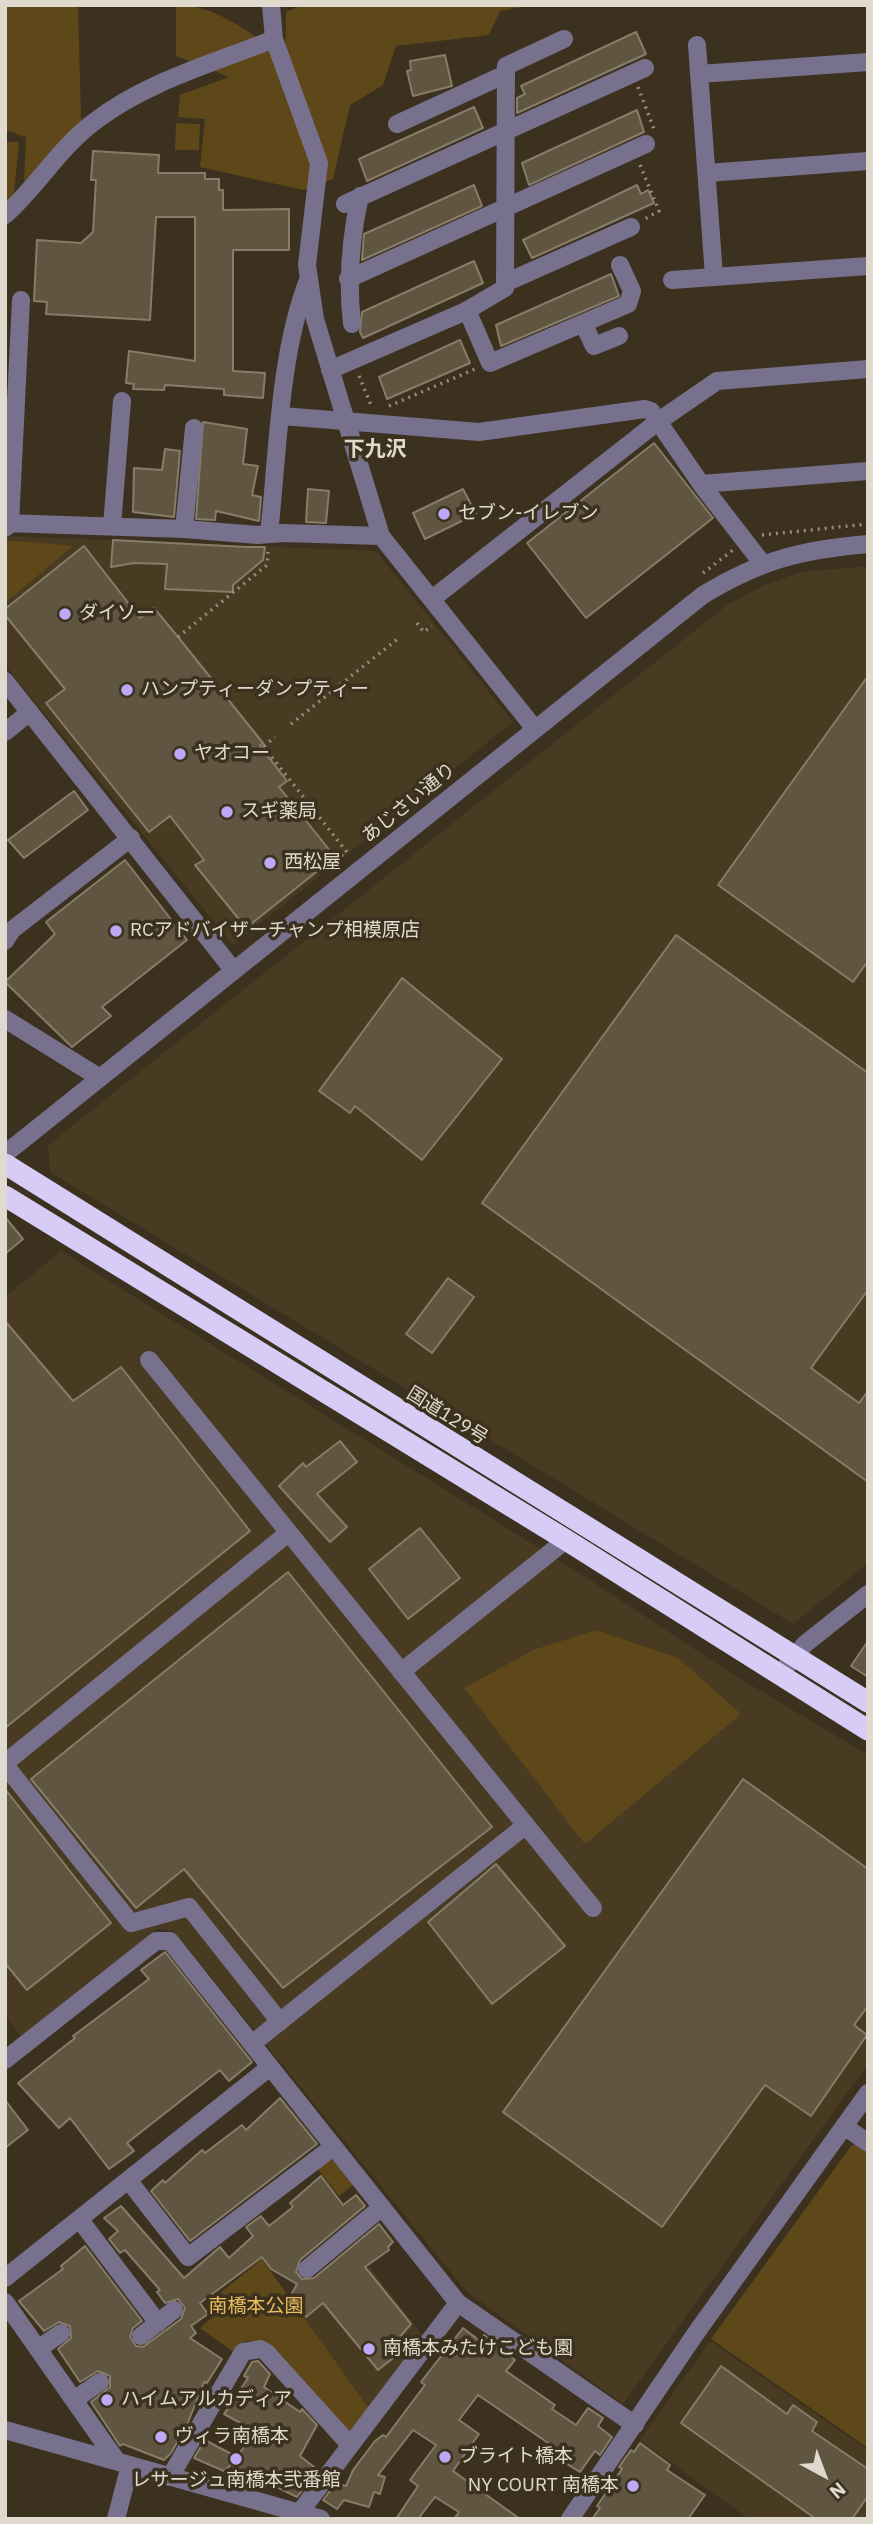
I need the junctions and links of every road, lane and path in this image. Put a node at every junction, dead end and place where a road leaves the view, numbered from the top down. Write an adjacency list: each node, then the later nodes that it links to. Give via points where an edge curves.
1 (271, 5): 2 (street)
2 (274, 39): 15 (street, via 113,108 61,152); 21 (street, via 319,163)
3 (564, 39): 7 (street, via 506,66)
4 (697, 45): 8 (street)
5 (868, 62): 8 (street)
6 (638, 71): 10 (street); 11 (path, via 657,128)
7 (506, 74): 9 (street); 10 (street)
8 (699, 74): 13 (street)
9 (397, 124)
10 (506, 129): 14 (street); 20 (street, via 353,200)
11 (640, 147): 14 (street); 16 (path, via 659,211)
12 (868, 161): 13 (street)
13 (707, 173): 19 (street)
14 (505, 207): 20 (street); 23 (street)
15 (5, 215)
16 (631, 227): 23 (street)
17 (620, 265): 26 (street, via 632,291 628,304)
18 (868, 266): 19 (street)
19 (713, 276): 22 (street)
20 (348, 279): 27 (street)
21 (309, 280): 32 (street); 36 (street, via 294,324)
22 (671, 280)
23 (505, 282): 25 (street, via 505,288)
24 (20, 300): 43 (street)
25 (467, 310): 29 (street); 30 (street)
26 (583, 323): 28 (street, via 594,346); 30 (street)
27 (352, 324)
28 (620, 336)
29 (353, 362): 32 (street); 34 (path)
30 (490, 363): 35 (path)
31 (868, 369): 38 (street, via 717,382)
32 (330, 370): 37 (street)
33 (122, 401): 44 (street)
34 (371, 404): 35 (path); 35 (path)
35 (379, 414): 37 (street); 38 (street, via 479,432 638,408 650,411)
36 (282, 416): 37 (street); 48 (street)
37 (345, 421): 47 (street)
38 (656, 423): 41 (street); 51 (street)
39 (194, 428): 45 (street)
40 (868, 471): 41 (street)
41 (701, 484): 50 (street)
42 (868, 524): 46 (path)
43 (7, 525): 44 (street)
44 (112, 526): 45 (street)
45 (184, 529): 48 (street)
46 (755, 535)
47 (381, 536): 48 (street); 51 (street)
48 (269, 538): 54 (path, via 267,565)
49 (868, 544): 50 (street, あじさい通り, via 820,548)
50 (762, 563): 59 (street, あじさい通り, via 703,595)
51 (432, 599): 59 (street)
52 (437, 622): 53 (path, via 424,632)
53 (417, 624)
54 (178, 637)
55 (400, 637): 58 (path)
56 (5, 681): 57 (street)
57 (30, 712): 60 (street); 64 (street)
58 (291, 724)
59 (535, 729): 67 (street, あじさい通り)
60 (5, 732)
61 (275, 737): 62 (path)
62 (263, 747): 63 (path); 65 (path, via 347,852 338,858)
63 (253, 755)
64 (131, 838): 66 (street, via 12,930); 67 (street)
65 (342, 862)
66 (5, 941)
67 (234, 971): 69 (street, あじさい通り)
68 (5, 1019): 69 (street)
69 (100, 1077): 70 (street, あじさい通り)
70 (5, 1154)
71 (5, 1164): 77 (highway, 国道129号)
72 (5, 1196): 75 (highway, 国道129号)
73 (149, 1360): 74 (street)
74 (287, 1534): 78 (street); 81 (street)
75 (566, 1540): 77 (highway, 国道129号); 78 (street)
76 (868, 1594): 77 (street)
77 (786, 1665): 79 (highway, 国道129号); 80 (highway, 国道129号)
78 (401, 1672): 82 (street)
79 (868, 1702)
80 (868, 1730)
81 (5, 1764): 84 (street, via 131,1923 190,1907)
82 (526, 1825): 83 (street); 84 (street)
83 (593, 1908)
84 (280, 2021): 85 (street)
85 (253, 2043): 86 (street, via 170,1941 156,1941); 87 (street)
86 (5, 2060)
87 (270, 2067): 91 (street); 92 (street)
88 (868, 2093): 89 (street)
89 (844, 2126): 90 (street); 106 (street)
90 (868, 2143)
91 (333, 2147): 92 (street, via 188,2258); 93 (street)
92 (129, 2181): 94 (street)
93 (382, 2207): 95 (street); 98 (street)
94 (80, 2220): 96 (street); 100 (street, via 135,2277)
95 (307, 2269)
96 (5, 2278)
97 (5, 2302): 103 (street)
98 (458, 2303): 106 (street); 108 (street)
99 (173, 2310): 100 (street)
100 (158, 2323): 102 (street)
101 (61, 2333): 103 (street)
102 (141, 2336)
103 (38, 2349): 105 (street)
104 (100, 2382): 105 (street)
105 (74, 2400): 109 (street)
106 (635, 2426): 114 (street)
107 (5, 2430): 109 (street)
108 (350, 2445): 110 (street, via 264,2350 248,2350); 111 (street)
109 (123, 2463): 110 (street); 112 (street)
110 (170, 2477): 111 (street)
111 (300, 2512): 113 (street)
112 (116, 2519)
113 (321, 2519)
114 (570, 2519)

